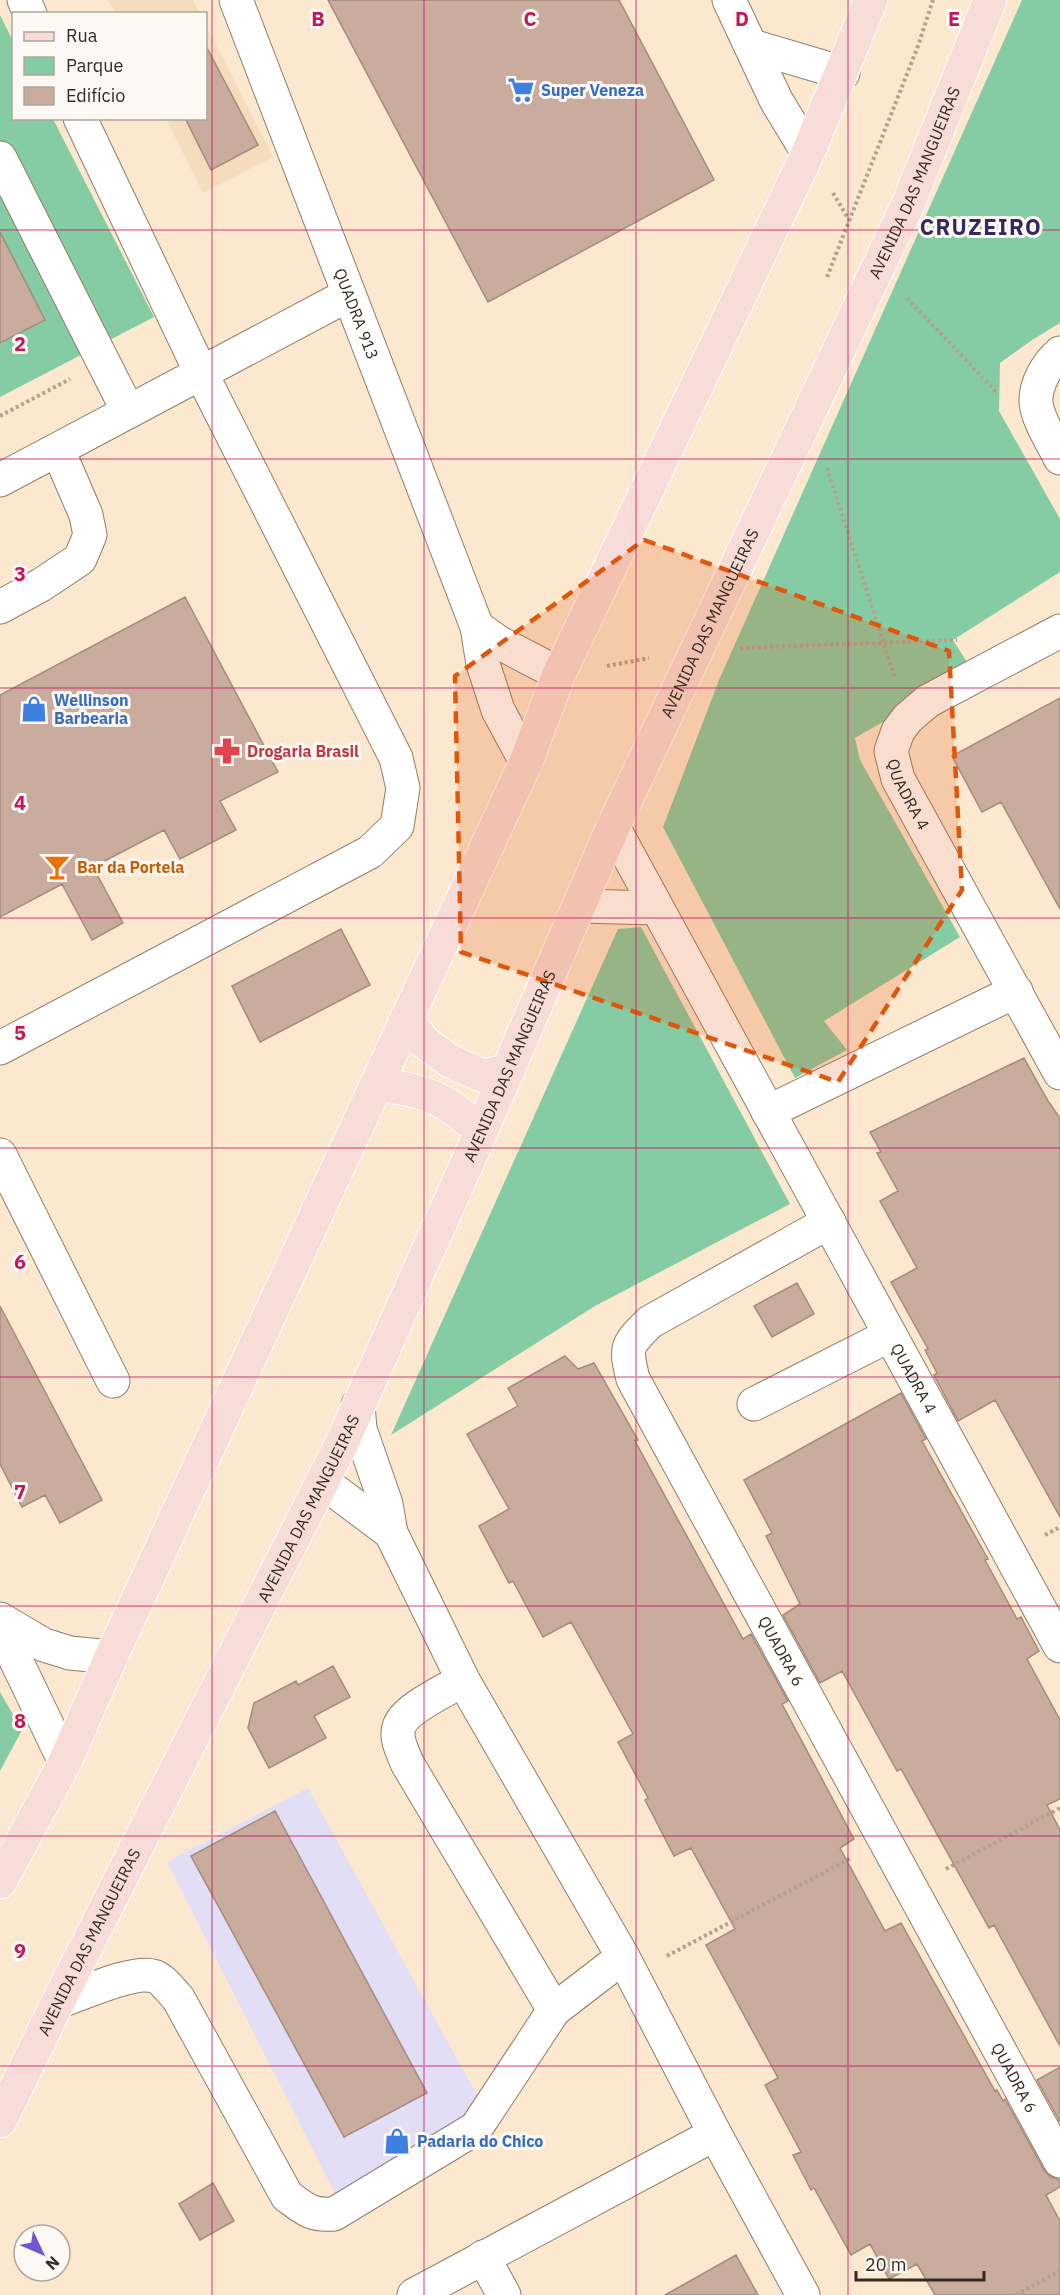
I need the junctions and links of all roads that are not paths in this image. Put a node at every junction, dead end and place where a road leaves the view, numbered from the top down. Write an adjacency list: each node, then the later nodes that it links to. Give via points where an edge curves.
1 (236, 0): 10 (street, QUADRA 913)
2 (729, 0): 5 (street)
3 (871, 0): 6 (main road)
4 (990, 0): 22 (main road, AVENIDA DAS MANGUEIRAS, via 908,204)
5 (752, 46): 6 (street); 8 (street, via 776,100)
6 (843, 73): 8 (main road)
7 (81, 120): 12 (street)
8 (808, 153): 20 (main road)
9 (0, 158): 13 (street)
10 (348, 295): 12 (street); 18 (street, QUADRA 913)
11 (1060, 353): 15 (street, via 1040,379 1036,402)
12 (202, 375): 13 (street); 27 (street, via 396,758 403,788 397,826 370,852)
13 (128, 411): 14 (street)
14 (58, 450): 16 (street); 17 (street, via 87,515 90,535 80,559)
15 (1060, 458)
16 (0, 480)
17 (0, 607)
18 (477, 627): 20 (street, via 507,648); 21 (street, QUADRA 913, via 483,664 498,711)
19 (1060, 631): 25 (street, QUADRA 4, via 928,700 898,731 891,751 898,779)
20 (559, 674): 21 (main road)
21 (526, 762): 26 (main road)
22 (613, 827): 23 (main road, AVENIDA DAS MANGUEIRAS); 24 (street, QUADRA 4)
23 (579, 906): 24 (street); 28 (main road, AVENIDA DAS MANGUEIRAS)
24 (656, 908): 31 (street, QUADRA 4)
25 (1016, 991): 29 (street, QUADRA 4); 31 (street)
26 (407, 1019): 28 (main road, via 424,1042 450,1061 483,1076); 30 (main road)
27 (0, 1048)
28 (508, 1071): 32 (main road, AVENIDA DAS MANGUEIRAS)
29 (1060, 1073)
30 (377, 1085): 32 (main road, via 407,1087 443,1101); 44 (main road)
31 (768, 1112): 34 (street, QUADRA 4)
32 (482, 1132): 38 (main road, AVENIDA DAS MANGUEIRAS)
33 (0, 1155): 36 (street)
34 (829, 1222): 35 (street, QUADRA 4); 54 (street, QUADRA 6, via 650,1322 630,1342 627,1354 633,1379)
35 (890, 1335): 37 (street); 43 (street, QUADRA 4)
36 (113, 1381)
37 (754, 1404)
38 (358, 1406): 39 (main road, AVENIDA DAS MANGUEIRAS); 40 (street, via 360,1429 386,1503)
39 (323, 1482): 40 (street); 49 (main road, AVENIDA DAS MANGUEIRAS)
40 (391, 1533): 45 (street)
41 (0, 1619): 44 (street, via 44,1645 70,1653)
42 (0, 1627): 46 (street)
43 (1060, 1646)
44 (111, 1657): 46 (main road)
45 (463, 1680): 48 (street); 50 (street, via 405,1715 398,1740 407,1763)
46 (65, 1762): 47 (main road)
47 (0, 1882)
48 (627, 1966): 50 (street); 53 (street)
49 (58, 2002): 50 (street, via 130,1976 153,1976 164,1983 178,1998 287,2196 308,2212 320,2215 334,2214 476,2128); 51 (main road, AVENIDA DAS MANGUEIRAS)
50 (554, 2010)
51 (14, 2066): 52 (main road, AVENIDA DAS MANGUEIRAS)
52 (0, 2121)
53 (715, 2134): 55 (street); 58 (street)
54 (1060, 2161)
55 (483, 2257): 56 (street); 57 (street)
56 (414, 2295)
57 (504, 2295)
58 (804, 2295)

